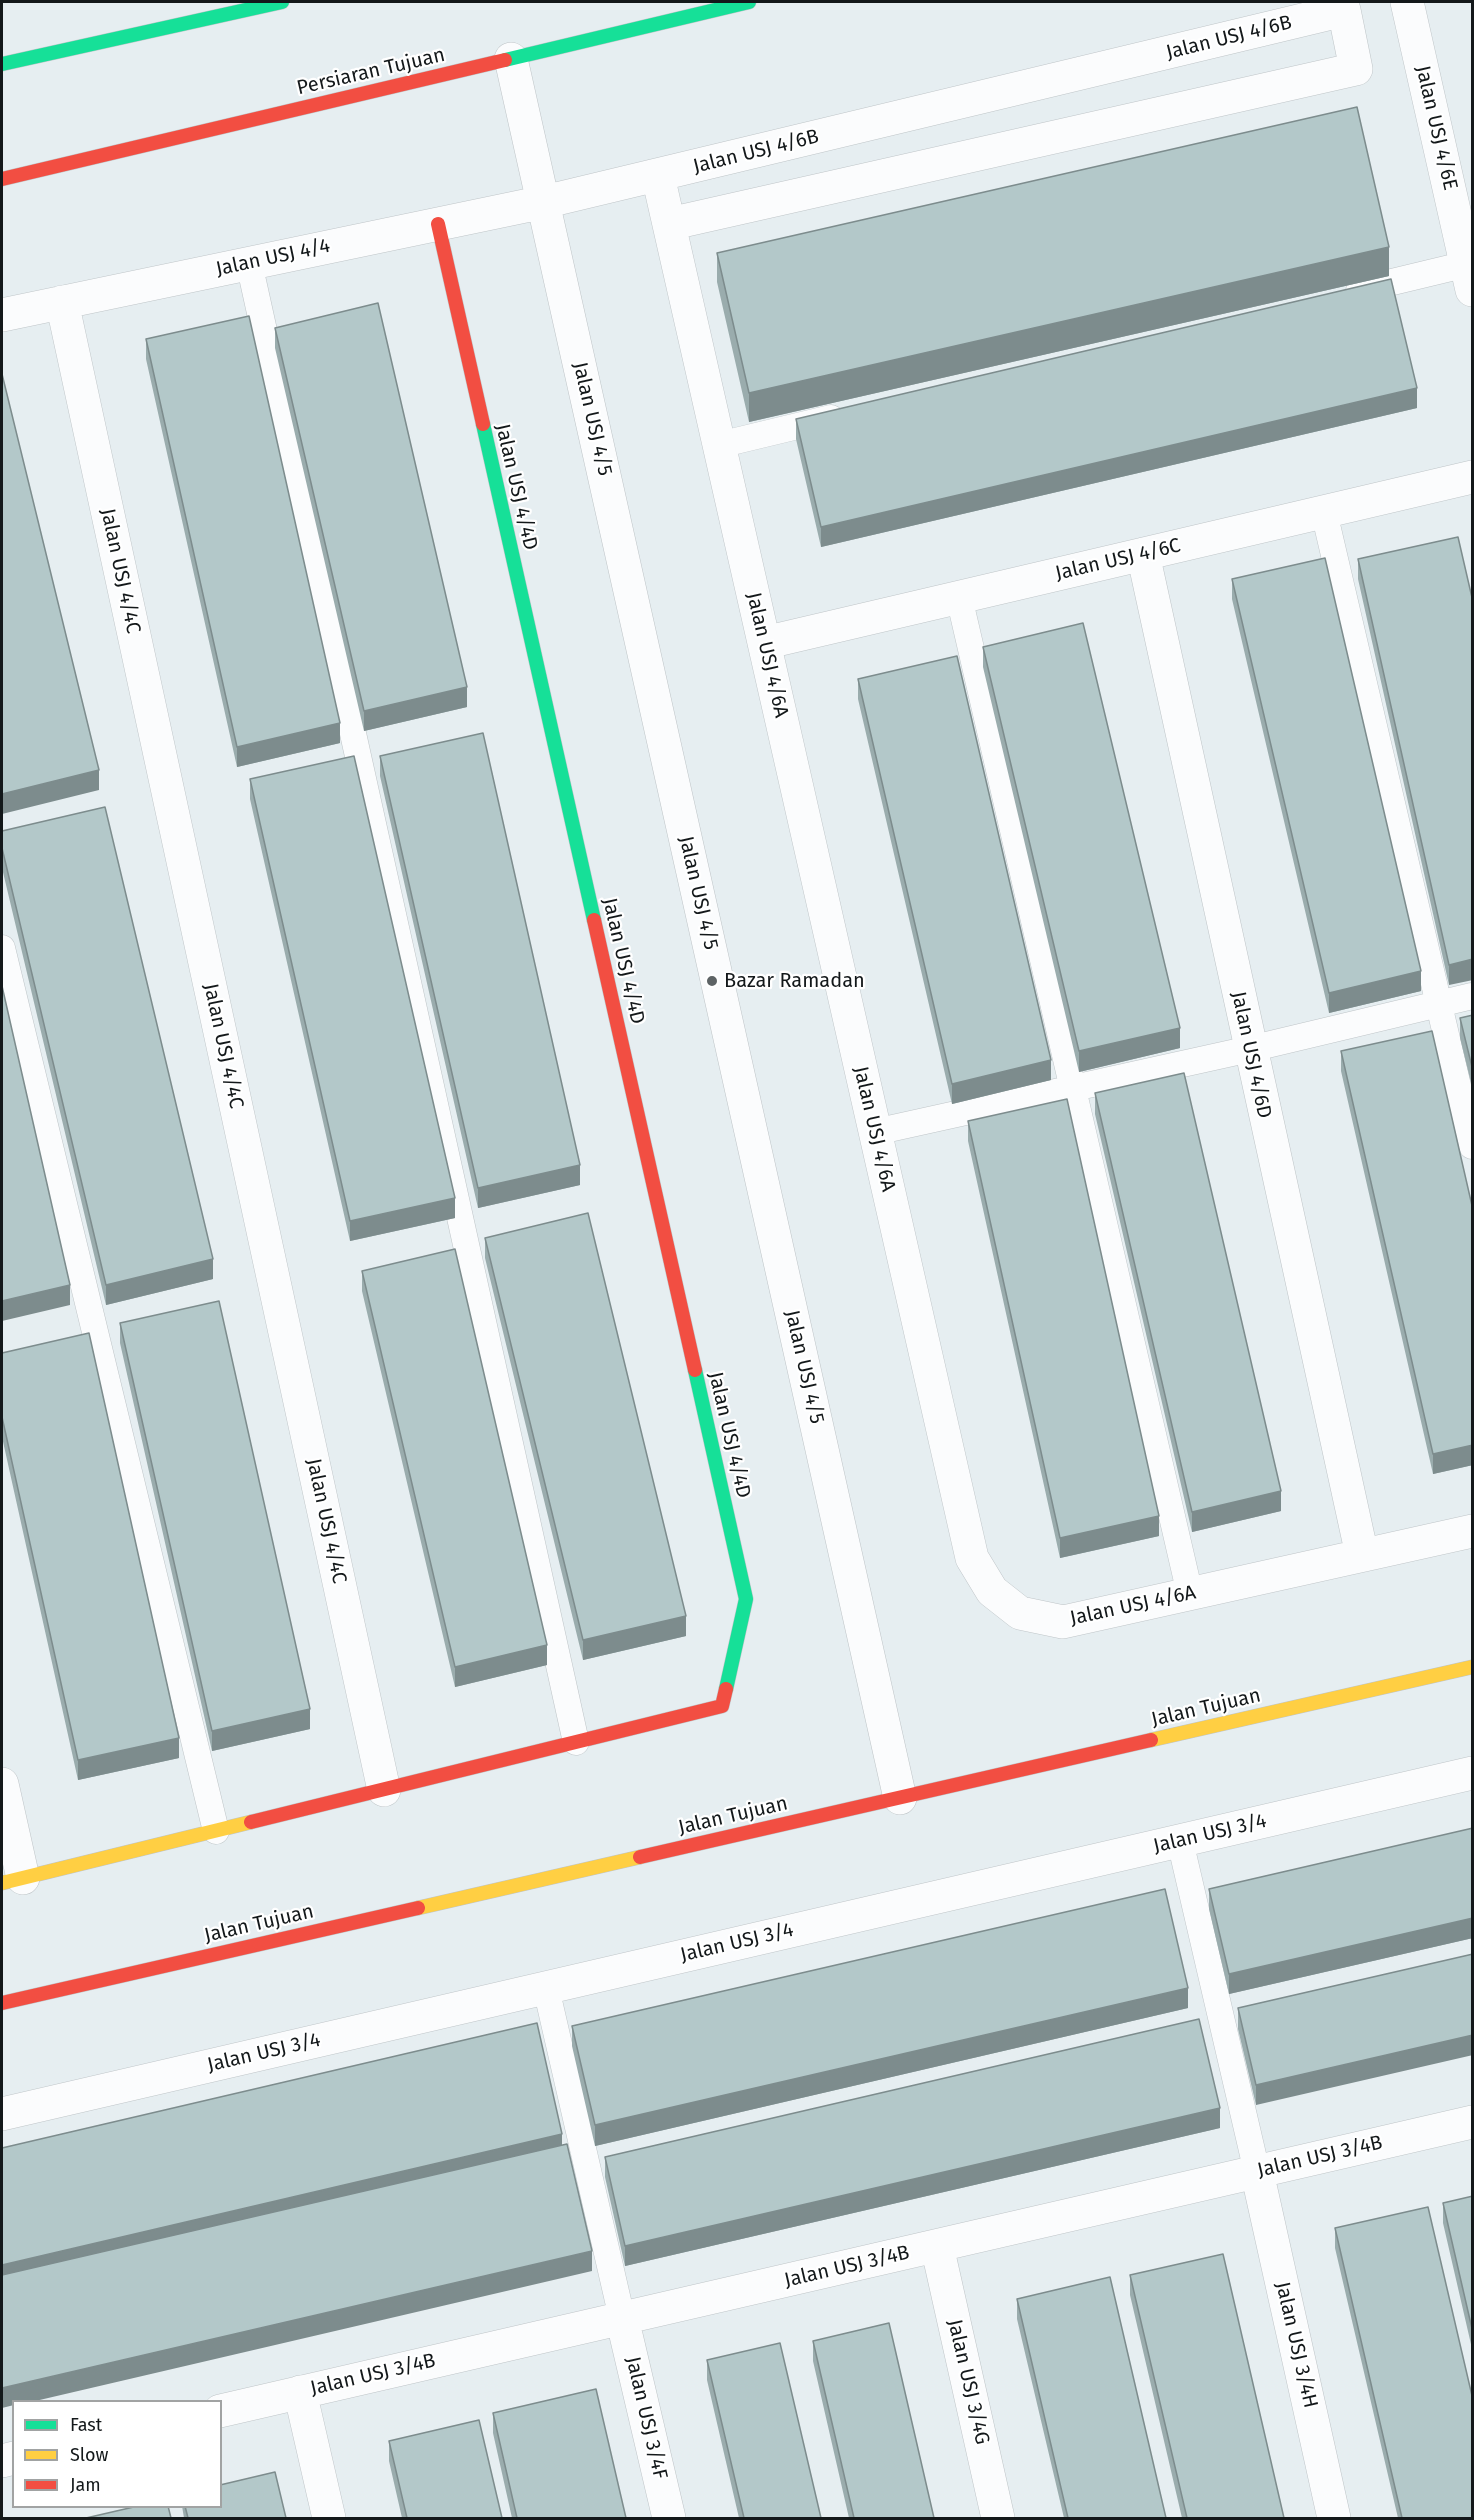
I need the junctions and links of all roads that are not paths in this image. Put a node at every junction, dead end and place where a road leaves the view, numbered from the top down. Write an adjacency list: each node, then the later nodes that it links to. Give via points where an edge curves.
1 (282, 2): 5 (street)
2 (749, 2): 4 (street, Persiaran Tujuan)
3 (1407, 2): 12 (street, Jalan USJ 4/6E)
4 (511, 58): 7 (street, Persiaran Tujuan); 8 (street, Jalan USJ 4/5)
5 (2, 64)
6 (657, 176): 8 (street, Jalan USJ 4/6B); 10 (street, Jalan USJ 4/6A); 10 (street, Jalan USJ 4/6B, via 1344,10 1356,69)
7 (2, 179)
8 (544, 202): 9 (street, Jalan USJ 4/4); 38 (street, Jalan USJ 4/5)
9 (438, 224): 11 (street, Jalan USJ 4/4); 34 (street, Jalan USJ 4/4D, via 746,1599 722,1706)
10 (669, 224): 17 (street, Jalan USJ 4/6A)
11 (249, 263): 14 (street, Jalan USJ 4/4); 34 (lane)
12 (1470, 277): 13 (lane)
13 (1340, 295)
14 (62, 302): 15 (street, Jalan USJ 4/4); 37 (street, Jalan USJ 4/4C)
15 (2, 315)
16 (857, 412): 17 (lane)
17 (719, 445): 22 (street, Jalan USJ 4/6A)
18 (1473, 477): 19 (street, Jalan USJ 4/6C)
19 (1324, 512): 20 (street, Jalan USJ 4/6C); 25 (lane)
20 (1143, 554): 21 (street, Jalan USJ 4/6C); 26 (street, Jalan USJ 4/6D)
21 (959, 597): 22 (street, Jalan USJ 4/6C); 27 (lane)
22 (764, 643): 28 (street, Jalan USJ 4/6A)
23 (2, 948): 39 (lane)
24 (1473, 996): 25 (lane)
25 (1441, 1003): 26 (lane); 29 (lane)
26 (1250, 1049): 27 (lane); 31 (street, Jalan USJ 4/6D)
27 (1073, 1088): 28 (lane); 32 (lane)
28 (875, 1132): 32 (street, Jalan USJ 4/6A, via 972,1558 992,1591 1020,1613 1063,1622)
29 (1473, 1146)
30 (1473, 1531): 31 (street, Jalan USJ 4/6A)
31 (1362, 1555): 32 (street, Jalan USJ 4/6A)
32 (1190, 1593)
33 (1473, 1667): 38 (street, Jalan Tujuan)
34 (576, 1742): 37 (street)
35 (1473, 1773): 40 (street, Jalan USJ 3/4)
36 (2, 1784): 41 (street)
37 (384, 1790): 39 (street)
38 (900, 1798): 43 (street, Jalan Tujuan)
39 (216, 1831): 41 (street)
40 (1180, 1841): 42 (street, Jalan USJ 3/4); 46 (lane)
41 (12, 1881)
42 (546, 1988): 44 (street, Jalan USJ 3/4); 48 (lane)
43 (2, 2002)
44 (2, 2114)
45 (1473, 2122): 46 (street, Jalan USJ 3/4B)
46 (1257, 2172): 47 (street, Jalan USJ 3/4B); 54 (street, Jalan USJ 3/4H)
47 (937, 2246): 48 (street, Jalan USJ 3/4B); 53 (street, Jalan USJ 3/4G)
48 (622, 2318): 49 (street, Jalan USJ 3/4B); 52 (street, Jalan USJ 3/4F)
49 (300, 2392): 50 (street, Jalan USJ 3/4B); 51 (street)
50 (222, 2410)
51 (329, 2518)
52 (669, 2518)
53 (998, 2518)
54 (1334, 2518)

